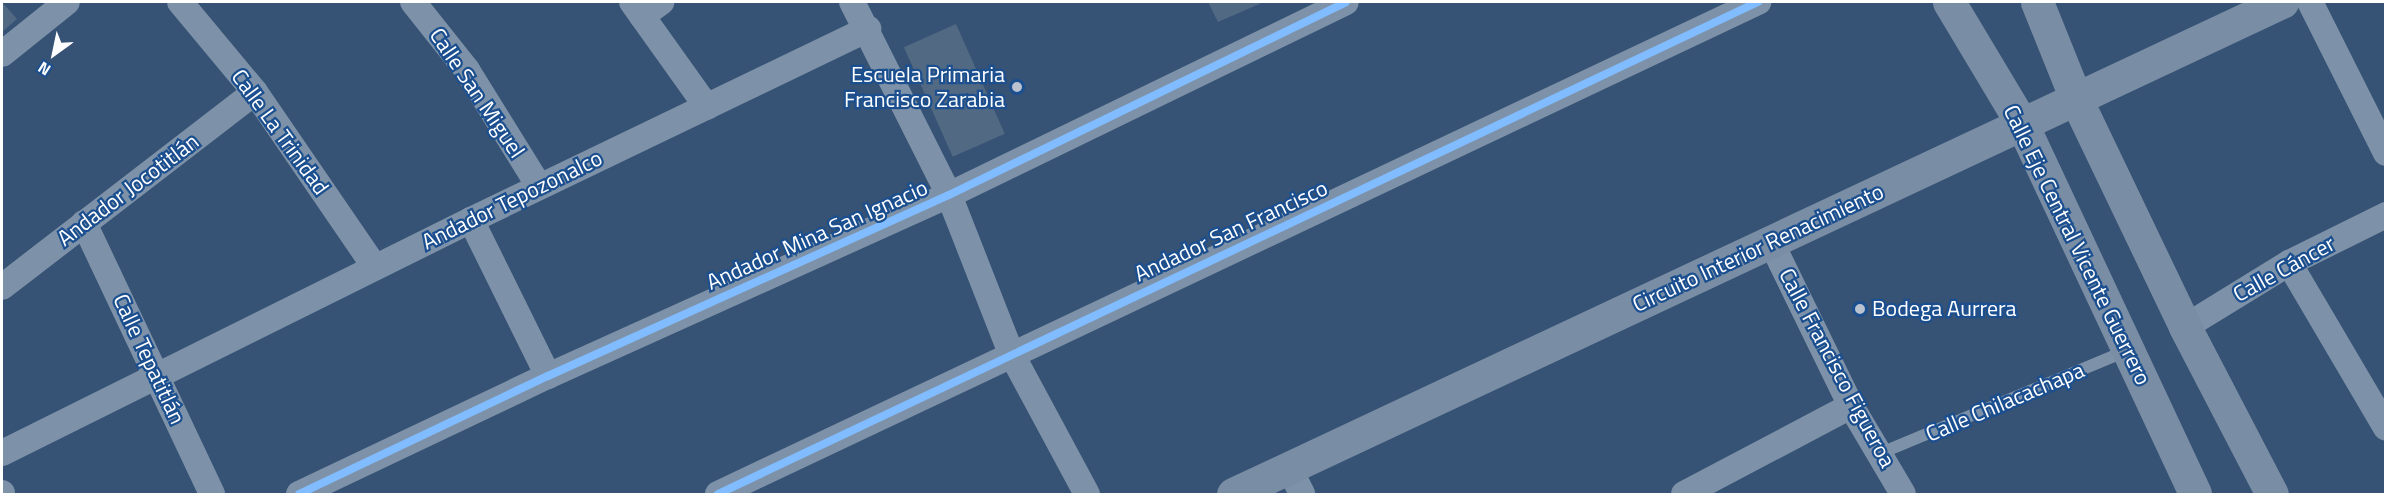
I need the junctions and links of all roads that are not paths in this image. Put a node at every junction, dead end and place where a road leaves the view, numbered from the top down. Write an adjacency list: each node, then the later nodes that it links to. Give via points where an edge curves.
1 (67, 2): 13 (street)
2 (180, 2): 14 (street, Calle La Trinidad)
3 (413, 2): 19 (street, Calle San Miguel, via 467,70)
4 (852, 2): 12 (street)
5 (1344, 2): 20 (street, Andador Mina San Ignacio)
6 (1758, 2): 30 (street, Andador San Francisco)
7 (1949, 2): 17 (main road, Calle Eje Central Vicente Guerrero)
8 (2037, 2): 15 (main road)
9 (2282, 2): 15 (main road, Circuito Interior Renacimiento)
10 (2310, 2): 18 (street)
11 (645, 6): 16 (street)
12 (868, 29): 16 (street, Andador Tepozonalco); 20 (street)
13 (2, 54)
14 (255, 92): 23 (street, Andador Jocotitlán); 26 (street, Calle La Trinidad)
15 (2076, 99): 17 (main road, Circuito Interior Renacimiento); 28 (main road)
16 (707, 107): 19 (street, Andador Tepozonalco)
17 (2022, 124): 24 (main road, Circuito Interior Renacimiento); 29 (main road, Calle Eje Central Vicente Guerrero)
18 (2385, 153)
19 (539, 186): 22 (street, Andador Tepozonalco)
20 (949, 195): 30 (street); 32 (street, Andador Mina San Ignacio)
21 (2385, 215): 25 (street, Calle Cáncer)
22 (471, 220): 26 (street, Andador Tepozonalco); 32 (street)
23 (84, 224): 27 (street, Andador Jocotitlán); 31 (street, Calle Tepatitlán)
24 (1771, 242): 33 (street, Calle Francisco Figueroa); 37 (main road, Circuito Interior Renacimiento)
25 (2289, 263): 28 (street, Calle Cáncer); 34 (street)
26 (375, 267): 31 (street, Andador Tepozonalco)
27 (2, 287)
28 (2185, 327): 46 (main road)
29 (2128, 350): 36 (lane, Calle Chilacachapa); 45 (main road, Calle Eje Central Vicente Guerrero)
30 (1011, 353): 41 (street, Andador San Francisco); 42 (street)
31 (158, 375): 35 (street, Andador Tepozonalco); 39 (street, Calle Tepatitlán)
32 (548, 376): 40 (street, Andador Mina San Ignacio)
33 (1851, 406): 36 (street, Calle Francisco Figueroa); 38 (street)
34 (2385, 428)
35 (2, 453)
36 (1881, 453): 44 (street, Calle Francisco Figueroa)
37 (1296, 481): 43 (main road, Circuito Interior Renacimiento)
38 (1688, 494)
39 (212, 495)
40 (299, 495)
41 (718, 495)
42 (1087, 495)
43 (1233, 495)
44 (1904, 495)
45 (2195, 495)
46 (2272, 495)

